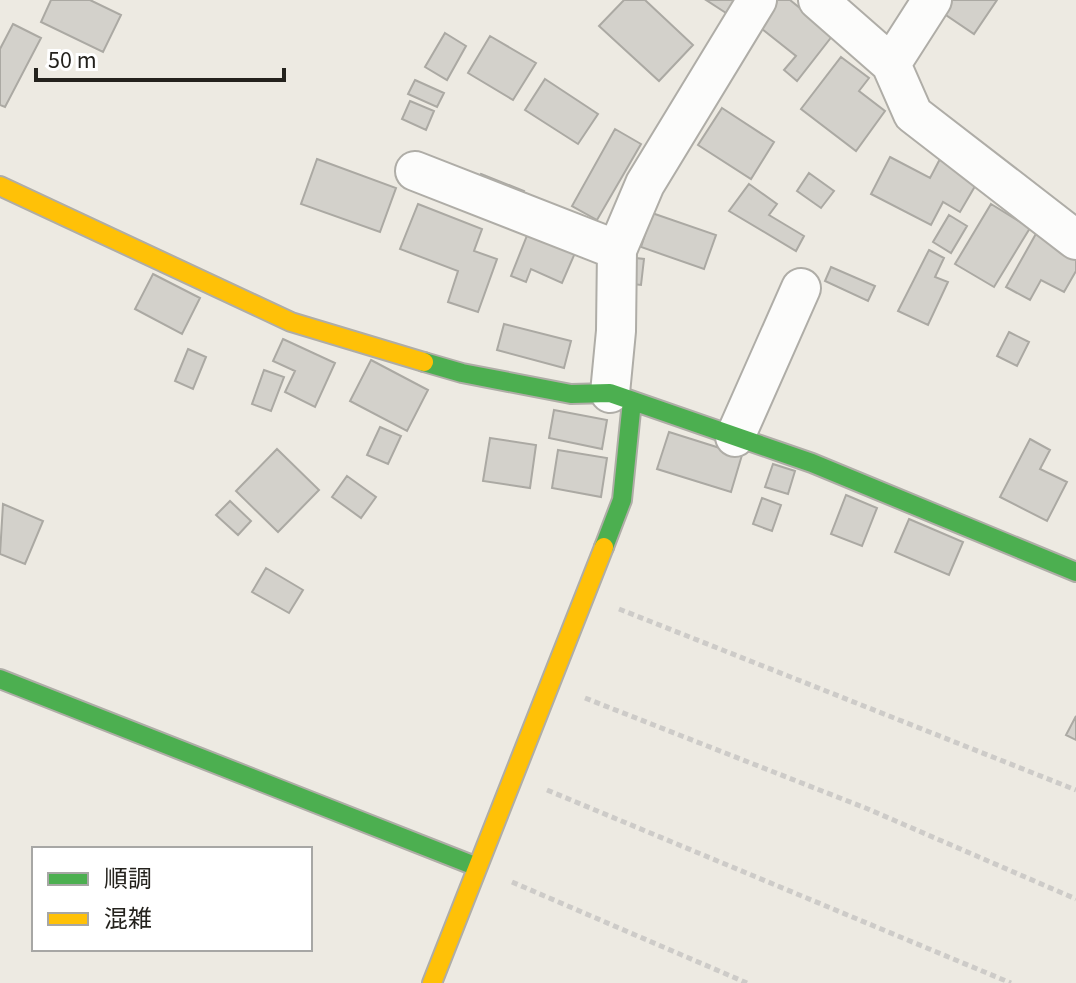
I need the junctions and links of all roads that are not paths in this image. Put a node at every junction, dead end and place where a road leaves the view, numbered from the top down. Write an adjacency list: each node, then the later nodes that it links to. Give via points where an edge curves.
1 (757, 0): 8 (street, via 645,184)
2 (818, 0): 4 (street)
3 (932, 0): 4 (street)
4 (891, 64): 7 (street, via 913,114)
5 (415, 171): 8 (street)
6 (0, 186): 10 (street, via 291,322 462,373 571,394)
7 (1076, 240)
8 (617, 250): 10 (street)
9 (801, 288): 11 (street)
10 (621, 397): 11 (street); 14 (street, via 622,500)
11 (735, 437): 12 (street, via 812,463)
12 (1076, 572)
13 (0, 679): 14 (street)
14 (475, 866): 15 (street)
15 (432, 983)

